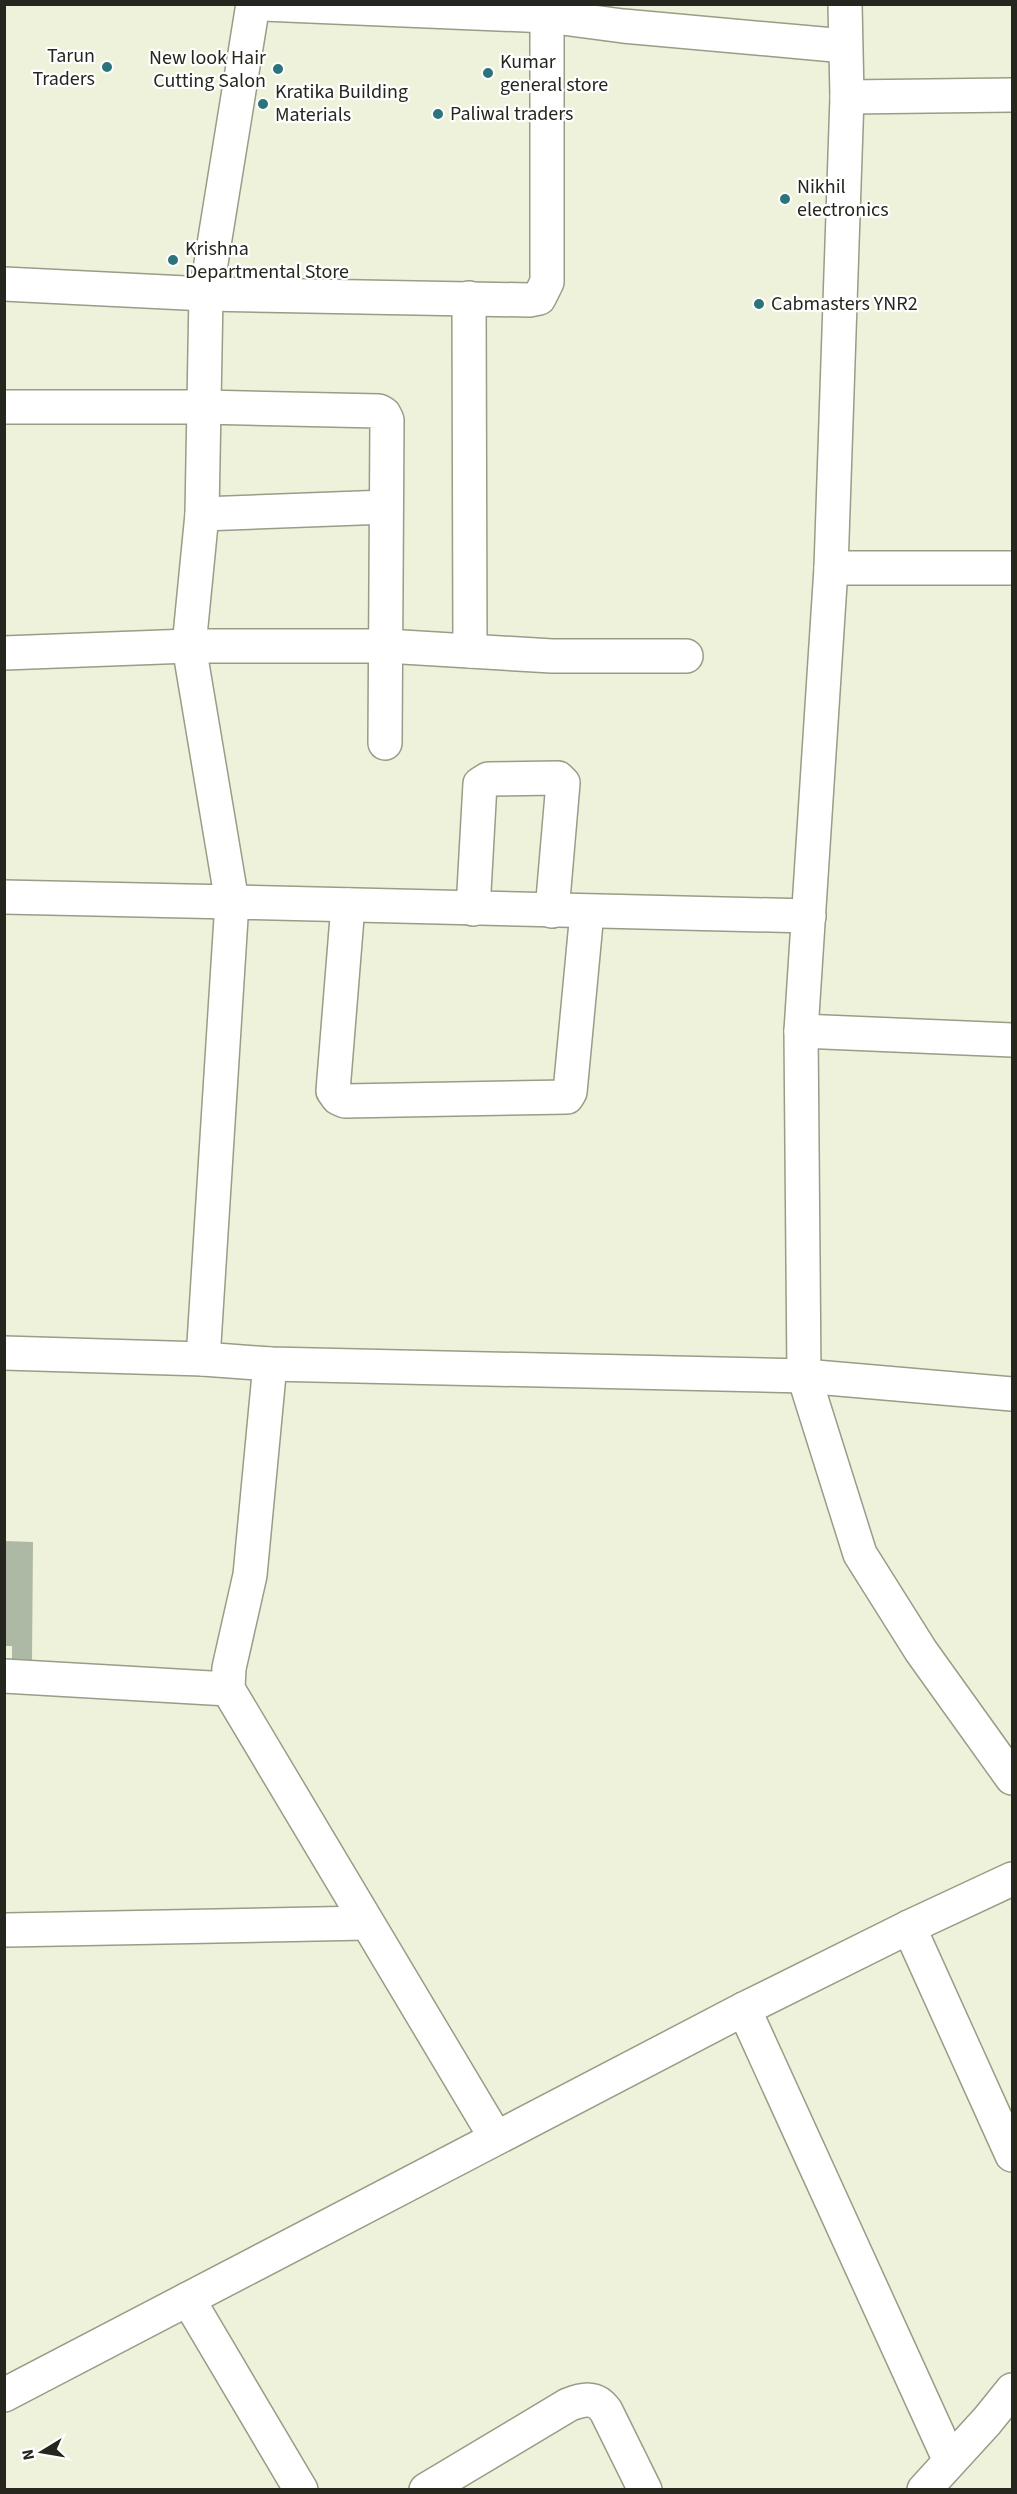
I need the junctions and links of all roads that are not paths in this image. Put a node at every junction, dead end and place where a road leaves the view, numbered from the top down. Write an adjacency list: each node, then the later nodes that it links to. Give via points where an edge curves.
1 (253, 4): 11 (street)
2 (263, 4): 4 (street)
3 (845, 4): 7 (street)
4 (352, 6): 6 (street)
5 (624, 15): 6 (street); 7 (street)
6 (547, 16): 12 (street, via 548,282 539,298)
7 (845, 46): 9 (street)
8 (1012, 95): 9 (street)
9 (847, 97): 17 (street)
10 (4, 284): 11 (street)
11 (206, 294): 12 (street); 14 (street)
12 (469, 298): 21 (street)
13 (4, 407): 14 (street)
14 (204, 407): 15 (street, via 379,411 387,420); 16 (street)
15 (386, 507): 16 (street); 20 (street)
16 (202, 514): 19 (street)
17 (831, 568): 18 (street); 31 (street)
18 (1012, 568)
19 (189, 646): 20 (street); 22 (street); 26 (street)
20 (386, 646): 21 (street); 24 (street)
21 (470, 651): 23 (street, via 552,656)
22 (4, 653)
23 (686, 656)
24 (385, 743)
25 (4, 897): 26 (street)
26 (232, 902): 27 (street); 35 (street)
27 (348, 905): 28 (street); 30 (street, via 333,1091 345,1101 567,1097)
28 (473, 909): 29 (street); 29 (street, via 480,784 488,779 558,778 563,783)
29 (552, 911): 30 (street)
30 (587, 912): 31 (street)
31 (809, 916): 32 (street)
32 (801, 1031): 33 (street); 37 (street)
33 (1012, 1040)
34 (4, 1353): 35 (street)
35 (203, 1359): 36 (street)
36 (270, 1364): 37 (street); 40 (street, via 250,1575)
37 (804, 1376): 38 (street); 41 (street, via 860,1554 921,1651)
38 (1012, 1394)
39 (4, 1676): 40 (street)
40 (228, 1689): 43 (street)
41 (1012, 1778)
42 (1012, 1879): 44 (street)
43 (366, 1923): 45 (street); 47 (street)
44 (909, 1927): 46 (street); 48 (street)
45 (7, 1930)
46 (744, 2009): 47 (street); 52 (street)
47 (496, 2138): 49 (street)
48 (1012, 2155)
49 (188, 2299): 51 (street); 53 (street)
50 (1012, 2390): 52 (street)
51 (4, 2395)
52 (950, 2461): 56 (street)
53 (301, 2490)
54 (426, 2490): 55 (street, via 568,2405 590,2399 606,2410)
55 (645, 2490)
56 (924, 2490)

